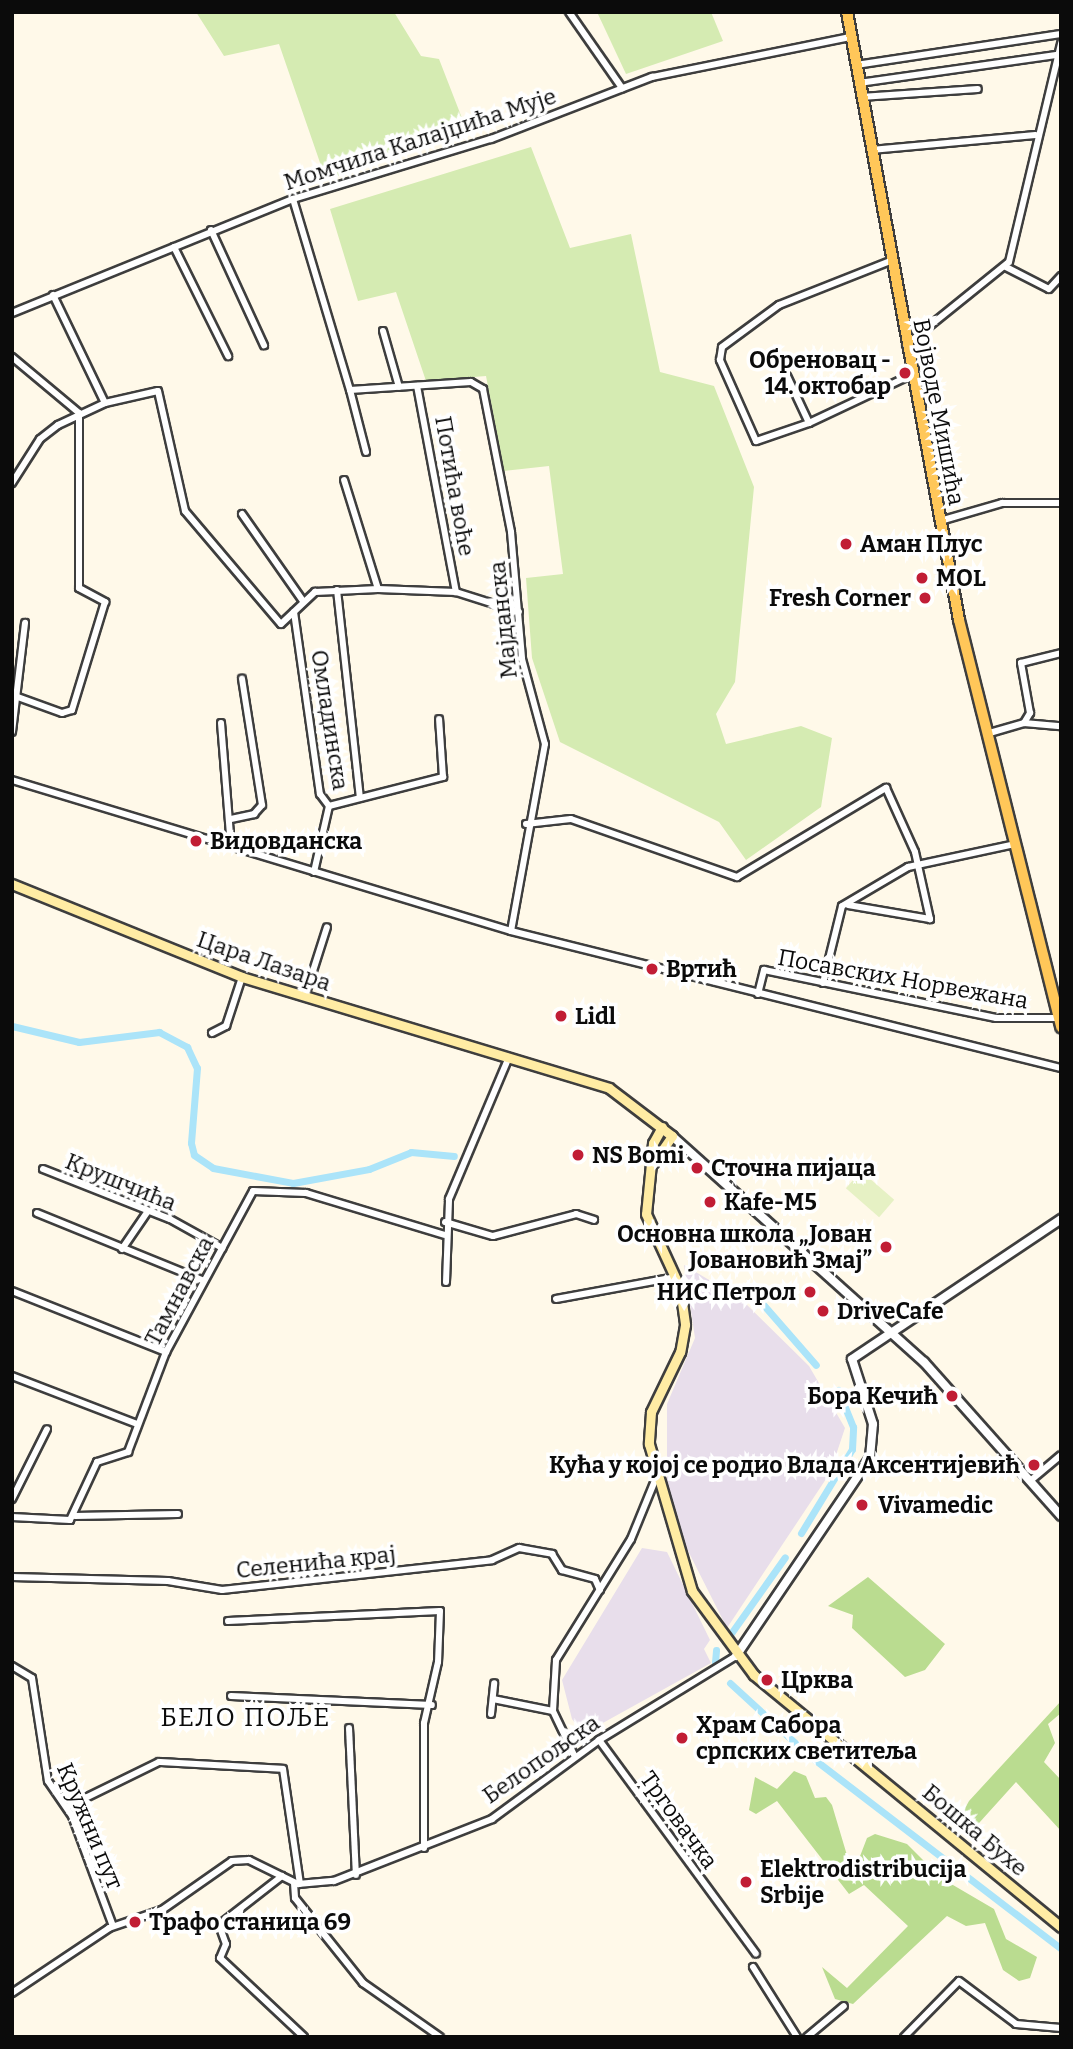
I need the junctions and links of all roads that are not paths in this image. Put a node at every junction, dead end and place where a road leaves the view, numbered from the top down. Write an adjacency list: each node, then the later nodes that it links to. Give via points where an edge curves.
1 (569, 12): 9 (street)
2 (847, 12): 4 (main road, Војводе Мишића)
3 (1061, 34): 7 (street)
4 (851, 37): 7 (main road, Војводе Мишића); 9 (street, Момчила Калајџића Мује)
5 (1061, 43): 6 (street)
6 (1056, 55): 8 (street); 12 (street)
7 (856, 65): 8 (main road, Војводе Мишића)
8 (859, 83): 11 (main road, Војводе Мишића)
9 (622, 88): 14 (street, Момчила Калајџића Мује, via 491,139)
10 (978, 89): 11 (street)
11 (861, 97): 13 (main road, Војводе Мишића)
12 (1035, 135): 13 (street); 18 (street)
13 (871, 150): 17 (main road, Војводе Мишића)
14 (293, 199): 15 (street, Момчила Калајџића Мује); 31 (street)
15 (211, 230): 16 (street, Момчила Калајџића Мује); 23 (street)
16 (174, 247): 20 (street, Момчила Калајџића Мује); 26 (street)
17 (890, 261): 24 (main road, Војводе Мишића); 34 (street, via 772,309 720,351 756,441)
18 (1006, 267): 19 (street, via 1049,289); 24 (street)
19 (1061, 276)
20 (52, 295): 21 (street, Момчила Калајџића Мује); 32 (street)
21 (12, 313)
22 (383, 331): 30 (street)
23 (264, 345)
24 (905, 345): 27 (main road, Војводе Мишића)
25 (12, 356): 33 (street)
26 (228, 356)
27 (911, 375): 34 (street); 40 (main road, Војводе Мишића)
28 (787, 376): 34 (street)
29 (417, 386): 30 (street, Мајданска); 43 (street, Потића воће); 46 (street, Мајданска, via 471,382 483,389 511,532)
30 (399, 387): 31 (street, Мајданска)
31 (350, 390): 35 (street)
32 (105, 403): 33 (street); 45 (street, via 158,391 186,513 278,622)
33 (79, 413): 37 (street, via 40,439); 50 (street, via 79,588 103,598 105,606 72,710 62,713)
34 (809, 424)
35 (366, 452)
36 (344, 481): 41 (street)
37 (12, 483)
38 (1061, 503): 40 (street, via 1002,503)
39 (242, 514): 44 (street)
40 (938, 522): 56 (main road, Војводе Мишића)
41 (378, 589): 42 (street, Потића воће); 43 (street, Потића воће)
42 (337, 590): 44 (street); 58 (street)
43 (456, 592): 46 (street, Потића воће)
44 (303, 601): 45 (street)
45 (295, 612): 59 (street, Омладинска, via 320,794)
46 (519, 612): 61 (street, Мајданска, via 522,659 545,744)
47 (25, 623): 50 (street)
48 (1061, 653): 53 (street, via 1021,663 1030,713)
49 (242, 679): 60 (street, via 262,805 254,814)
50 (15, 696): 55 (street)
51 (439, 719): 58 (street, via 443,777)
52 (221, 723): 60 (street)
53 (1024, 723): 54 (street); 56 (street)
54 (1061, 726)
55 (12, 732)
56 (986, 734): 62 (main road, Војводе Мишића)
57 (12, 780): 63 (street)
58 (360, 798): 59 (street)
59 (329, 806): 65 (street, Омладинска)
60 (231, 819): 63 (street)
61 (526, 824): 64 (street, via 571,819 737,877 882,788); 69 (street, Мајданска)
62 (1015, 844): 64 (street); 74 (main road, Војводе Мишића)
63 (231, 848): 65 (street)
64 (918, 866): 67 (street); 67 (street, via 928,922)
65 (314, 872): 69 (street)
66 (12, 884): 70 (main road, Цара Лазара)
67 (848, 905): 71 (street, via 838,909)
68 (327, 927): 73 (street)
69 (511, 931): 72 (street)
70 (242, 977): 73 (main road, Цара Лазара); 75 (street, via 226,1026)
71 (823, 983): 72 (street, Посавских Норвежана, via 764,970); 74 (street, Посавских Норвежана, via 996,1018)
72 (758, 993): 77 (street)
73 (305, 996): 76 (main road, Цара Лазара)
74 (1060, 1022)
75 (212, 1033)
76 (509, 1057): 78 (main road, Цара Лазара, via 609,1088); 86 (street, via 454,1182)
77 (1061, 1068)
78 (662, 1127): 79 (main road, Цара Лазара); 80 (main road)
79 (671, 1136): 80 (main road); 95 (street, Цара Лазара)
80 (652, 1164): 90 (main road, via 648,1224)
81 (43, 1169): 82 (street, Крушчића)
82 (149, 1211): 88 (street, Крушчића); 89 (street)
83 (37, 1213): 89 (street)
84 (1061, 1219): 95 (street)
85 (594, 1220): 86 (street, via 576,1214 493,1236)
86 (445, 1222): 87 (street)
87 (445, 1235): 88 (street, Тамнавска, via 350,1204 261,1188 244,1200); 92 (street)
88 (222, 1248): 91 (street, Тамнавска)
89 (122, 1249): 91 (street)
90 (676, 1278): 94 (street); 101 (main road, via 685,1325 680,1352 651,1412)
91 (202, 1280): 96 (street, Тамнавска)
92 (446, 1282)
93 (12, 1291): 96 (street)
94 (555, 1299)
95 (892, 1333): 102 (street, Цара Лазара); 111 (street, Белопољска, via 850,1362 873,1424 870,1458)
96 (166, 1352): 98 (street, Тамнавска)
97 (12, 1376): 98 (street)
98 (137, 1424): 105 (street, Тамнавска, via 124,1457 94,1466)
99 (47, 1429): 103 (street)
100 (1061, 1455): 102 (street)
101 (656, 1478): 109 (street); 111 (main road, Бошка Бухе, via 692,1591)
102 (1030, 1481): 106 (street, Цара Лазара)
103 (12, 1499)
104 (178, 1514): 105 (street)
105 (75, 1516): 107 (street, via 64,1522)
106 (1061, 1516)
107 (12, 1517)
108 (12, 1577): 109 (street, Селенића крај, via 168,1581 222,1590 492,1560 519,1548 552,1554 562,1570 595,1579)
109 (600, 1590): 117 (street, via 556,1660)
110 (228, 1621): 116 (street, via 440,1611)
111 (736, 1656): 120 (street, Белопољска); 128 (main road, Бошка Бухе)
112 (12, 1667): 122 (street, Кружни пут, via 32,1678 48,1781)
113 (495, 1683): 115 (street)
114 (231, 1696): 116 (street)
115 (492, 1699): 117 (street); 118 (street)
116 (432, 1705): 123 (street, via 424,1723)
117 (553, 1711): 121 (street)
118 (491, 1714)
119 (349, 1728): 124 (street)
120 (599, 1740): 121 (street, Белопољска); 129 (street, Трговачка)
121 (575, 1757): 123 (street, Белопољска, via 515,1807)
122 (67, 1807): 126 (street, via 159,1762 283,1769); 127 (street, Кружни пут)
123 (424, 1848): 124 (street, Белопољска)
124 (356, 1875): 126 (street, Белопољска)
125 (282, 1876): 126 (street); 127 (street, via 237,1859 162,1910); 134 (street, via 219,1925 226,1944 220,1958)
126 (297, 1883): 135 (street, via 295,1898 363,1983)
127 (113, 1926): 131 (street)
128 (1061, 1927)
129 (756, 1954)
130 (753, 1967): 136 (street)
131 (12, 1993)
132 (844, 2006): 137 (street)
133 (1061, 2028): 138 (street, via 1016,2024 959,1981)
134 (304, 2037)
135 (440, 2037)
136 (797, 2037)
137 (807, 2037)
138 (904, 2037)

